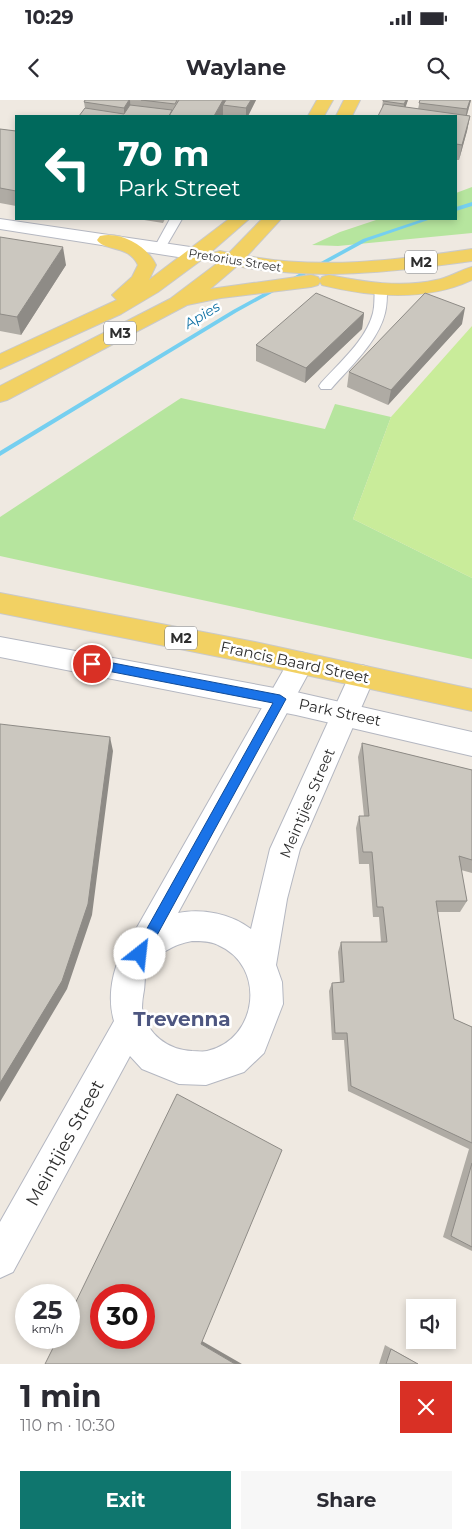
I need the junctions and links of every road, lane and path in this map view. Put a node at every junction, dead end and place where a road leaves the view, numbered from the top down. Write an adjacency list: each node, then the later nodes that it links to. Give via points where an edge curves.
1 (325, 100): 3 (main road)
2 (352, 100): 4 (main road)
3 (317, 115)
4 (344, 115)
5 (175, 220): 10 (lane)
6 (239, 220): 11 (main road, M3)
7 (271, 220): 13 (main road, M3)
8 (0, 224): 9 (street, Pretorius Street)
9 (106, 240): 10 (street, Pretorius Street); 19 (main road, via 138,251 144,256 145,272 132,289)
10 (160, 248): 11 (street, Pretorius Street)
11 (197, 254): 13 (main road, Pretorius Street / M2); 19 (main road, M3, via 151,288 114,310)
12 (472, 255): 14 (main road, Pretorius Street / M2)
13 (234, 260): 14 (main road, Pretorius Street / M2, via 290,268); 18 (main road, M3)
14 (395, 266): 16 (main road, via 357,276)
15 (472, 273): 17 (main road, via 439,286)
16 (318, 281): 17 (main road); 18 (main road, via 220,292)
17 (381, 289): 21 (lane, via 378,315 372,329)
18 (177, 303): 22 (main road, M3)
19 (80, 324): 20 (main road, M3)
20 (0, 362)
21 (326, 386)
22 (0, 396)
23 (0, 603): 25 (main road, Francis Baard Street / M2)
24 (0, 647): 27 (street, Park Street)
25 (301, 664): 26 (main road, Francis Baard Street / M2); 27 (street)
26 (362, 676): 28 (main road, Francis Baard Street / M2); 29 (street, Meintjies Street)
27 (280, 699): 29 (street, Park Street); 31 (street)
28 (472, 700)
29 (346, 713): 30 (street, Park Street); 32 (street, Meintjies Street, via 285,849)
30 (472, 744)
31 (140, 954): 32 (street, via 152,941 168,932 203,925 237,937); 33 (street, via 130,970 125,989)
32 (260, 965): 33 (street, via 268,1001 264,1020 256,1037 243,1052 226,1063 208,1069 188,1070 169,1066 152,1056)
33 (129, 1026): 34 (street, Meintjies Street)
34 (0, 1259)

